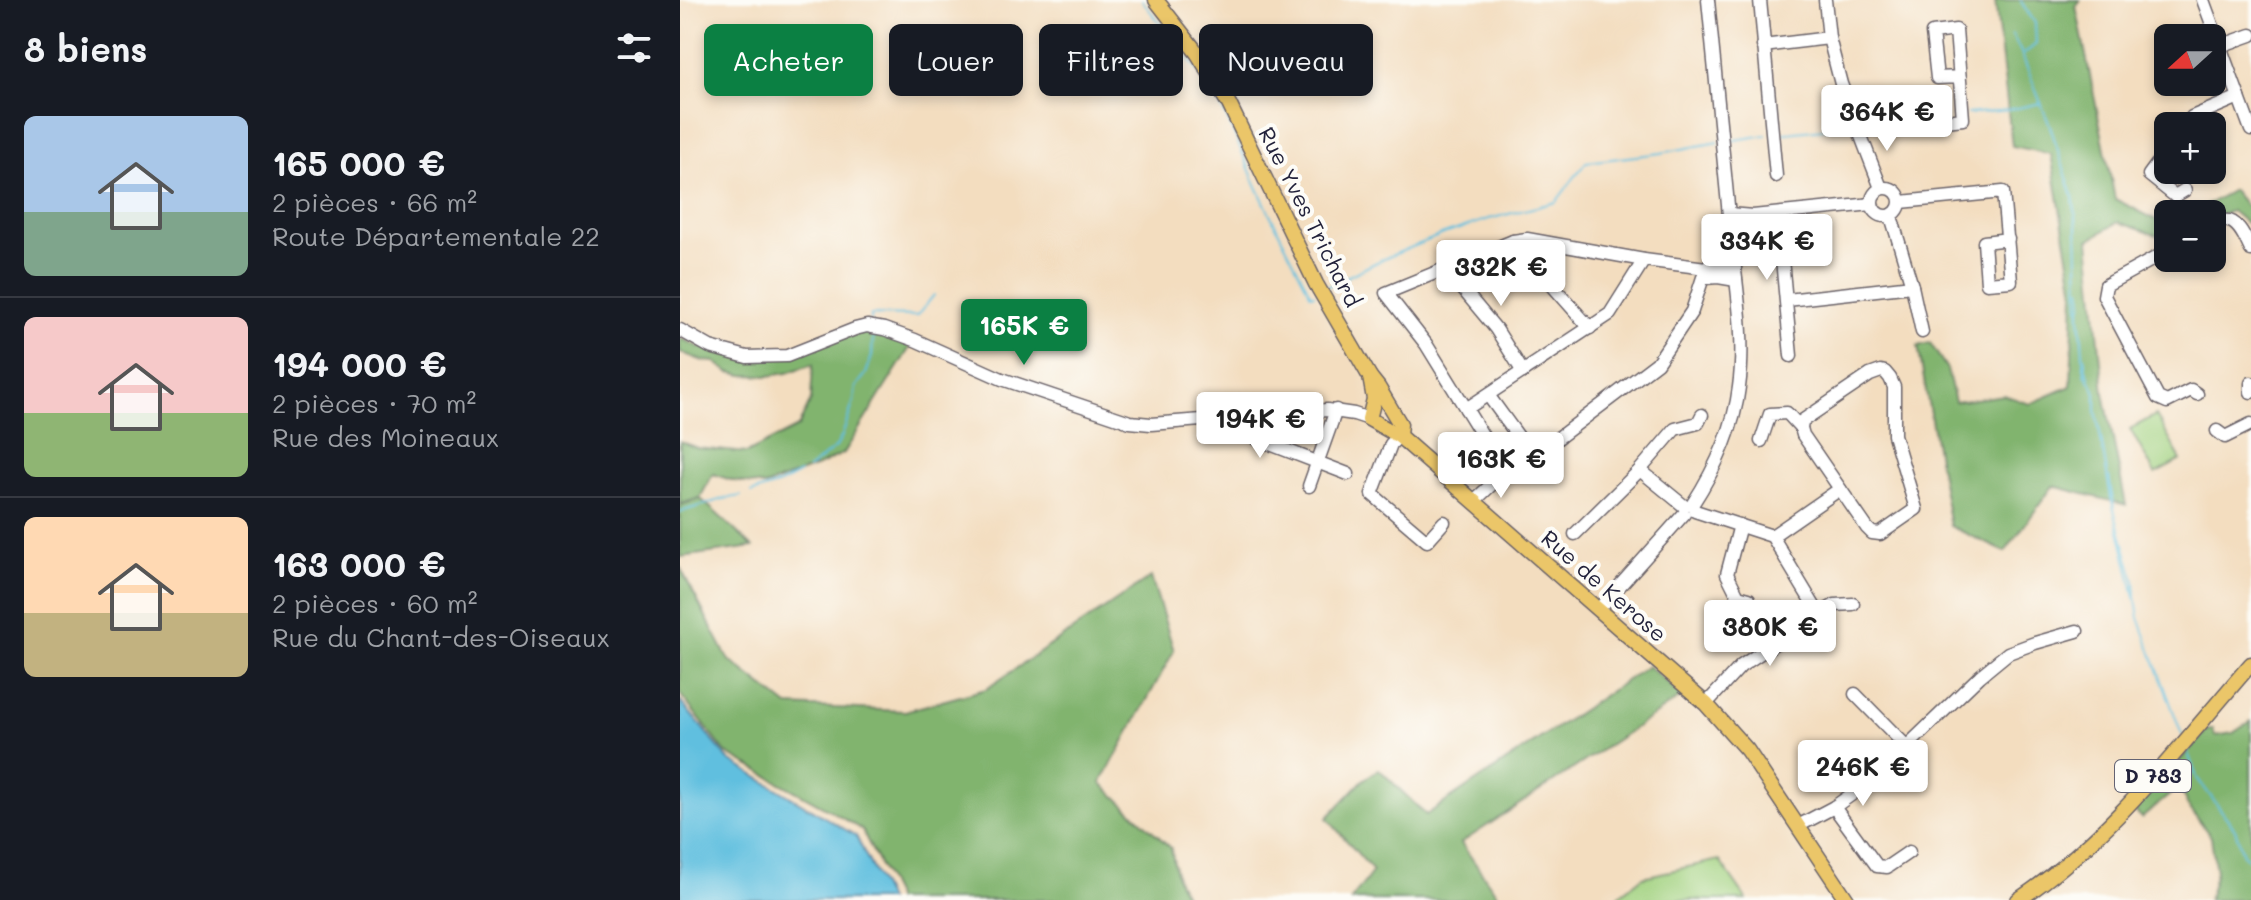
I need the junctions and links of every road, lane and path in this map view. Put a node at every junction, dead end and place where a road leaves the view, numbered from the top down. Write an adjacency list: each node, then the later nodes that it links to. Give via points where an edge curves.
1 (1156, 0): 43 (main road, Rue Yves Trichard, via 1229,104 1316,284)
2 (1708, 0): 23 (street)
3 (1760, 0): 10 (street)
4 (1825, 0): 8 (street)
5 (2203, 0): 6 (street)
6 (2212, 24)
7 (2251, 35): 9 (street)
8 (1829, 38): 10 (street); 16 (street)
9 (2226, 44)
10 (1763, 46): 17 (street)
11 (2226, 62): 13 (street)
12 (1960, 77): 16 (street, via 1963,119)
13 (2239, 97): 14 (street); 15 (street)
14 (2204, 112)
15 (2251, 130)
16 (1859, 131): 19 (street)
17 (1776, 176)
18 (2160, 184): 20 (street, via 2175,196)
19 (1881, 188): 21 (street, via 1893,189); 22 (street)
20 (2185, 190)
21 (1901, 202): 24 (street); 26 (street, via 2003,192)
22 (1872, 204): 23 (street); 24 (street, via 1879,215)
23 (1729, 214): 27 (street)
24 (1891, 216): 36 (street)
25 (2226, 221): 29 (street, via 2240,229)
26 (2008, 239)
27 (1732, 240): 34 (street); 35 (street)
28 (1513, 241): 32 (street); 33 (street); 38 (street)
29 (2251, 250)
30 (2154, 258): 46 (street, via 2106,285 2104,296 2158,398 2167,402 2191,390)
31 (1782, 259): 37 (street)
32 (1644, 260): 34 (street); 38 (street, via 1610,314)
33 (1446, 269): 42 (street, via 1496,329); 49 (street, via 1386,293)
34 (1706, 273): 35 (street); 59 (street, via 1692,311 1657,363)
35 (1735, 274): 67 (street, via 1742,346 1735,412 1721,455)
36 (1912, 286): 37 (street); 40 (street)
37 (1787, 300): 41 (street)
38 (1590, 328): 42 (street)
39 (680, 330): 51 (street, via 710,347 747,357 787,356 867,326 896,332 1002,379 1130,422)
40 (1922, 332)
41 (1791, 356)
42 (1523, 372): 47 (street)
43 (1370, 377): 48 (main road, Rue Yves Trichard); 53 (main road)
44 (2251, 383): 45 (street)
45 (2251, 392)
46 (2197, 394)
47 (1488, 395): 49 (street); 59 (street)
48 (1385, 399): 53 (main road, via 1384,412); 57 (main road, via 1400,424)
49 (1466, 409): 62 (street)
50 (1336, 410): 51 (street); 53 (street); 60 (street)
51 (1251, 415): 60 (street, via 1257,439)
52 (1702, 415): 61 (street, via 1698,423 1675,429)
53 (1371, 420): 57 (main road, Rue de Kerose)
54 (2251, 424): 56 (street, via 2225,437)
55 (1801, 428): 58 (street, via 1787,413 1770,414); 65 (street); 65 (street, via 1802,421 1870,375 1881,371 1890,378 1894,435 1916,509 1880,534 1872,533)
56 (2217, 431)
57 (1399, 436): 66 (main road, Rue de Kerose); 68 (street, via 1372,494 1427,541)
58 (1761, 441)
59 (1533, 457): 62 (street)
60 (1318, 461): 63 (street); 64 (street)
61 (1640, 470): 67 (street); 70 (street)
62 (1505, 472): 66 (street)
63 (1348, 474)
64 (1309, 486)
65 (1840, 489): 71 (street)
66 (1474, 501): 74 (main road, Rue de Kerose)
67 (1689, 509): 69 (street); 74 (street)
68 (1444, 522)
69 (1740, 525): 71 (street); 72 (street, via 1727,574 1738,596)
70 (1575, 534)
71 (1772, 536): 75 (street)
72 (1749, 599)
73 (1853, 604): 75 (street, via 1835,605)
74 (1598, 610): 79 (main road, Rue de Kerose)
75 (1819, 614): 79 (street, via 1741,666)
76 (2077, 631): 80 (street, via 2008,653)
77 (2251, 664): 85 (main road, D 783, via 2103,830)
78 (1855, 694): 80 (street)
79 (1706, 704): 82 (main road, Rue de Kerose, via 1747,750)
80 (1906, 746): 81 (street)
81 (1834, 807): 82 (street); 83 (street, via 1877,866 1887,867)
82 (1798, 826): 84 (main road, Rue de Kerose)
83 (1909, 852)
84 (1847, 900)
85 (2018, 900)

